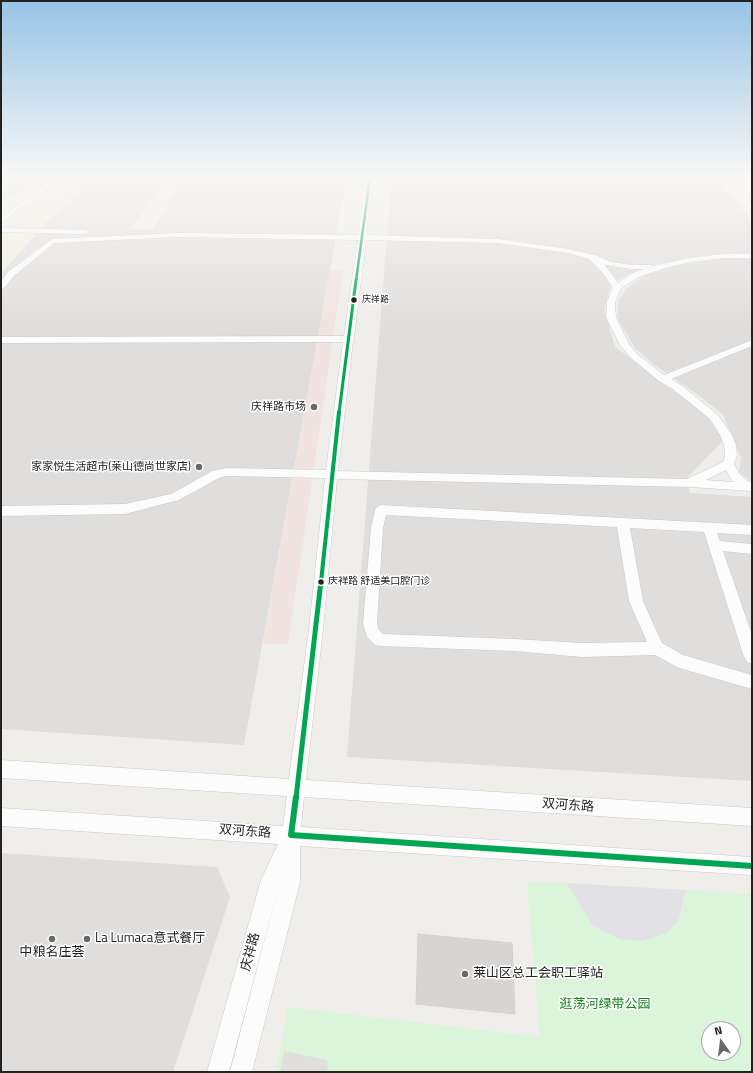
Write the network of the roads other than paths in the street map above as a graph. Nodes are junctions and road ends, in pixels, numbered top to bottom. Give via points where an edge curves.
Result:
1 (364, 227) edge
2 (1, 230) edge
3 (129, 238) junction
4 (363, 238) junction
5 (752, 256) edge
6 (592, 257) junction
7 (660, 267) junction
8 (1, 286) edge
9 (617, 287) junction
10 (350, 339) junction
11 (1, 340) edge
12 (752, 344) edge
13 (664, 379) junction
14 (728, 464) junction
15 (332, 475) junction
16 (689, 483) junction
17 (750, 486) edge
18 (1, 511) edge
19 (623, 523) junction
20 (709, 528) junction
21 (752, 530) edge
22 (714, 545) junction
23 (752, 549) edge
24 (657, 648) junction
25 (752, 657) edge
26 (752, 682) edge
27 (1, 769) edge
28 (297, 789) junction
29 (1, 817) edge
30 (752, 817) edge
31 (291, 835) junction
32 (752, 866) edge
33 (218, 1072) edge
34 (241, 1072) edge

1 - 4 street, 庆祥路
2 - 3 street via 132,233
3 - 4 street via 178,235
3 - 8 street via 52,241 11,274
4 - 6 street via 498,241
4 - 10 street, 庆祥路
5 - 7 street via 697,259
6 - 7 street via 609,264
6 - 9 street
7 - 9 street via 636,275
9 - 13 street via 610,310 620,336 634,356
10 - 11 street
10 - 15 street, 庆祥路
12 - 13 street
13 - 14 street via 714,416 730,446 731,456
14 - 16 street
14 - 17 street via 735,476
15 - 16 street
15 - 18 street via 227,472 216,474 175,497 125,509
15 - 28 street, 庆祥路
16 - 17 street
19 - 20 street
19 - 24 street via 636,601
19 - 24 street via 381,510 371,597 372,633 380,640 582,650
20 - 21 street
20 - 22 street
22 - 23 street
22 - 25 street
24 - 26 street via 679,661
27 - 28 street, 双河东路
28 - 30 street, 双河东路
28 - 31 street, 庆祥路
29 - 31 street, 双河东路
31 - 32 street, 双河东路
31 - 33 street, 庆祥路 via 271,880
31 - 34 street, 庆祥路 via 290,882

